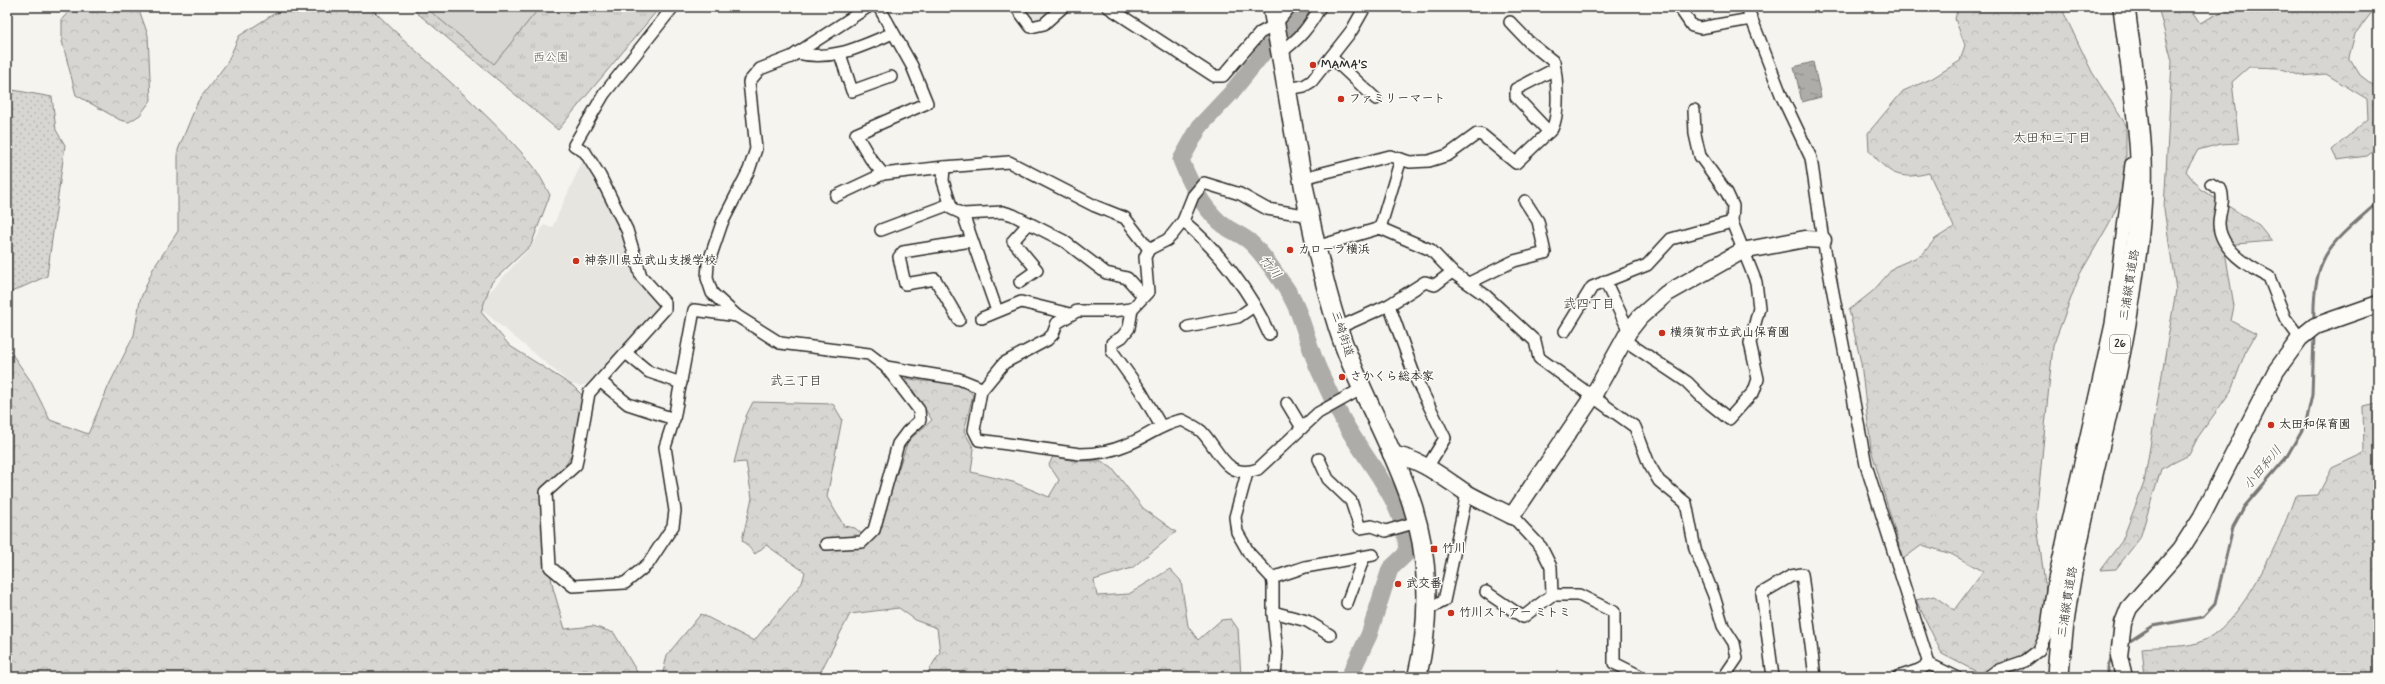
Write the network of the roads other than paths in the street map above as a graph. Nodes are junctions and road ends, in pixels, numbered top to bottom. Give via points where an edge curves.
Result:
1 (673, 7) edge
2 (868, 7) edge
3 (878, 7) edge
4 (1016, 7) edge
5 (1063, 7) edge
6 (1108, 7) edge
7 (1272, 7) edge
8 (1290, 7) edge
9 (1320, 7) edge
10 (1679, 7) edge
11 (1747, 7) edge
12 (2124, 7) edge
13 (2137, 7) edge
14 (1361, 8) edge
15 (1751, 18) junction
16 (1510, 22) dead end
17 (1275, 25) junction
18 (893, 33) junction
19 (1280, 50) junction
20 (797, 53) junction
21 (840, 54) junction
22 (1331, 57) junction
23 (1555, 69) junction
24 (891, 77) dead end
25 (1287, 89) junction
26 (1376, 100) dead end
27 (1694, 110) dead end
28 (1548, 132) junction
29 (1401, 159) junction
30 (2131, 164) dead end
31 (944, 167) junction
32 (883, 174) junction
33 (1303, 178) junction
34 (2211, 184) dead end
35 (836, 196) dead end
36 (1525, 201) dead end
37 (950, 204) junction
38 (963, 214) junction
39 (1311, 216) junction
40 (1183, 221) junction
41 (1732, 222) junction
42 (1029, 223) junction
43 (1380, 228) junction
44 (881, 230) dead end
45 (1823, 240) junction
46 (971, 241) junction
47 (1316, 247) junction
48 (1148, 248) junction
49 (1742, 251) junction
50 (1452, 272) junction
51 (1605, 281) junction
52 (1020, 282) dead end
53 (1469, 283) junction
54 (1143, 296) junction
55 (2378, 304) edge
56 (1389, 305) junction
57 (1254, 306) junction
58 (1132, 308) junction
59 (997, 310) junction
60 (1070, 314) junction
61 (737, 316) junction
62 (982, 318) dead end
63 (959, 320) dead end
64 (1188, 327) dead end
65 (1338, 328) junction
66 (1565, 331) dead end
67 (1269, 334) dead end
68 (1627, 335) junction
69 (2300, 338) junction
70 (626, 353) junction
71 (886, 367) junction
72 (600, 381) junction
73 (681, 383) junction
74 (1361, 389) junction
75 (981, 391) junction
76 (1593, 396) junction
77 (1287, 403) dead end
78 (674, 420) junction
79 (1161, 426) junction
80 (1302, 428) junction
81 (1391, 454) junction
82 (1320, 459) dead end
83 (1428, 466) junction
84 (1247, 473) junction
85 (1467, 493) junction
86 (1512, 516) junction
87 (1417, 522) junction
88 (826, 544) dead end
89 (1272, 578) junction
90 (1486, 592) dead end
91 (1552, 595) junction
92 (1347, 603) dead end
93 (1427, 610) junction
94 (1273, 612) junction
95 (1330, 635) dead end
96 (1929, 664) junction
97 (1638, 675) dead end
98 (1275, 677) edge
99 (1417, 677) edge
100 (1724, 677) edge
101 (1772, 677) edge
102 (1814, 677) edge
103 (1898, 677) edge
104 (1956, 677) edge
105 (1988, 677) edge
106 (2058, 677) edge
107 (2064, 677) edge
108 (2124, 677) edge

1 - 70 street via 604,94 574,145 585,152 614,203 627,230 641,276 665,304 665,309
2 - 20 street
3 - 18 street
4 - 5 street via 1031,27 1044,24
6 - 17 street via 1214,76 1223,76 1260,33
7 - 17 main road, 三崎街道
8 - 17 street
9 - 19 street via 1304,34
10 - 15 street via 1692,26 1700,28
11 - 15 street
12 - 106 highway, 三浦縦貫道路 / 26 via 2140,135 2137,238 2127,312 2068,594
13 - 107 highway, 三浦縦貫道路 / 26 via 2149,108 2142,240 2130,326 2073,596
14 - 22 street via 1352,30
15 - 45 street via 1782,97 1811,158
16 - 23 street via 1529,42 1554,62
17 - 19 main road, 三崎街道
18 - 21 street
18 - 32 street via 912,66 927,103 856,134
19 - 25 main road, 三崎街道
20 - 21 street via 821,56
20 - 61 street via 760,68 749,82 756,149 749,170 722,223 708,264 707,278 712,293
21 - 24 street via 852,91
22 - 25 street via 1312,81 1304,86
22 - 26 street
23 - 28 street via 1556,121
23 - 28 street via 1516,89 1516,97
25 - 33 main road, 三崎街道
27 - 41 street via 1695,134 1700,156 1733,206
28 - 29 street via 1516,163 1482,135 1476,134 1448,155 1429,161 1410,162
29 - 33 street via 1390,156
29 - 43 street
30 - 105 street via 2111,324 2053,584 2046,634 2039,650 2025,661 1996,671
31 - 32 street
31 - 37 street via 943,181
31 - 48 street via 1009,162 1095,206 1125,218
32 - 35 street
33 - 39 main road, 三崎街道
34 - 69 street via 2221,190 2224,198 2219,225 2228,247 2249,267 2269,277 2285,318
36 - 53 street via 1538,221 1545,253 1514,261
37 - 38 street via 952,209
37 - 44 street
38 - 42 street via 1003,212
38 - 46 street
39 - 40 street via 1267,209 1240,194 1204,182 1193,196
39 - 47 main road, 三崎街道
40 - 48 street via 1168,240
40 - 57 street via 1203,238
41 - 49 street
41 - 51 street via 1672,239 1647,265
42 - 52 street via 1013,241 1037,270
42 - 54 street via 1064,241 1106,273 1127,278
43 - 47 street
43 - 50 street via 1431,250
45 - 49 street via 1805,239
45 - 96 street via 1866,465
46 - 59 street
46 - 63 street via 903,252 899,257 905,284 935,279
47 - 65 main road, 三崎街道
48 - 54 street via 1145,256 1148,292
49 - 68 street via 1666,294 1640,317
49 - 68 street via 1756,282 1759,308 1750,343 1758,379 1754,391 1730,419 1703,398 1688,382
50 - 53 street
50 - 56 street via 1435,285 1425,282
51 - 66 street via 1592,287
51 - 68 street
53 - 76 street via 1535,341 1539,358
54 - 58 street
55 - 69 street via 2315,326
56 - 65 street
56 - 83 street via 1415,377 1445,438
57 - 64 street via 1238,317
57 - 67 street
58 - 60 street via 1077,311
58 - 79 street via 1129,328 1122,337 1112,343 1112,351 1140,390
59 - 60 street via 1025,302
59 - 62 street
60 - 75 street via 1057,324 1047,340 1004,363
61 - 71 street via 780,343 869,354
61 - 73 street via 694,310
65 - 74 main road, 三崎街道
68 - 76 street
69 - 108 street via 2276,371 2202,516 2181,549 2129,608 2123,623 2119,656
70 - 72 street
70 - 73 street via 649,372
71 - 75 street via 959,379 979,387
71 - 88 street via 919,410 920,420 898,444 874,530 862,542
72 - 78 street via 628,404
72 - 78 street via 589,393 576,465 546,492 550,567 573,586 625,583 648,564 673,526 675,511 665,447
73 - 78 street
74 - 80 street via 1318,413
74 - 81 main road, 三崎街道
75 - 79 street via 974,430 979,440 1095,454 1126,445
76 - 86 street
76 - 100 street via 1635,427 1649,464 1659,481 1686,503 1695,549 1723,626 1734,643 1738,658
77 - 80 street
79 - 84 street via 1182,420 1200,431 1226,463 1239,472
80 - 84 street via 1258,469
81 - 83 street
81 - 87 main road, 三崎街道 via 1410,498
82 - 87 street via 1328,479 1351,501 1360,528 1372,526 1386,531
83 - 85 street
84 - 89 street via 1235,517 1237,532 1249,553
85 - 86 street
85 - 93 street via 1444,601
86 - 91 street via 1541,547 1551,567
87 - 93 main road, 三崎街道 via 1426,576
89 - 92 street via 1305,567 1369,556
89 - 94 street
90 - 91 street via 1523,616
91 - 97 street via 1579,595 1614,612 1614,663
93 - 99 main road, 三崎街道
94 - 95 street via 1307,621
94 - 98 street via 1277,653
96 - 103 street
96 - 104 street
101 - 102 street via 1762,593 1792,576 1802,574

